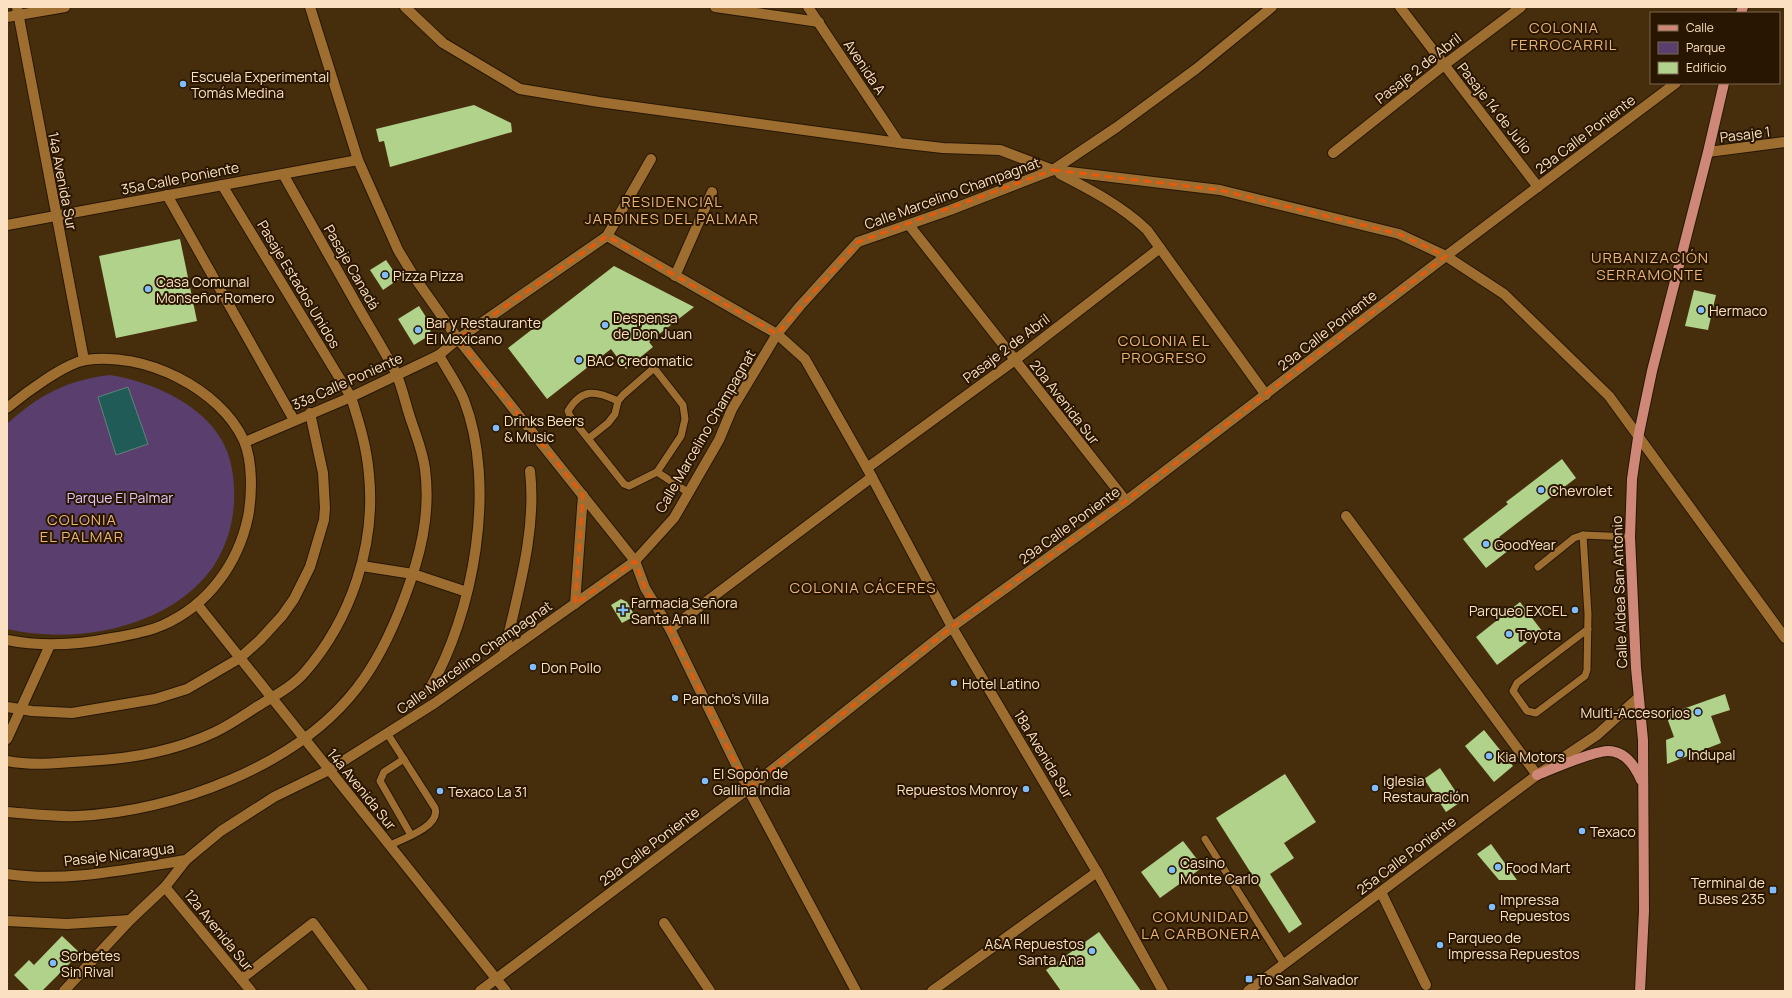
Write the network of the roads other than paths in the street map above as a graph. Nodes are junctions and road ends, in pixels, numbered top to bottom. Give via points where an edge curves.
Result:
1 (66, 7) edge
2 (310, 7) edge
3 (405, 7) edge
4 (715, 7) edge
5 (808, 7) edge
6 (1272, 7) edge
7 (1400, 7) edge
8 (1521, 7) edge
9 (17, 11) edge
10 (7, 17) edge
11 (819, 22) junction
12 (1444, 65) junction
13 (1675, 84) edge
14 (1724, 84) edge
15 (1785, 142) edge
16 (899, 143) junction
17 (1708, 152) junction
18 (1333, 153) dead end
19 (651, 159) dead end
20 (358, 160) junction
21 (1052, 170) junction
22 (283, 174) junction
23 (222, 185) junction
24 (1538, 187) junction
25 (712, 192) dead end
26 (167, 195) junction
27 (56, 216) junction
28 (7, 225) edge
29 (909, 225) junction
30 (607, 236) junction
31 (1160, 248) junction
32 (1446, 256) junction
33 (675, 276) junction
34 (777, 334) junction
35 (458, 339) junction
36 (439, 355) junction
37 (84, 360) junction
38 (1015, 360) junction
39 (396, 374) junction
40 (1266, 395) junction
41 (351, 397) junction
42 (618, 402) junction
43 (7, 408) edge
44 (310, 413) junction
45 (294, 420) junction
46 (1638, 438) junction
47 (588, 439) junction
48 (245, 442) junction
49 (530, 471) dead end
50 (657, 472) junction
51 (870, 472) junction
52 (689, 493) junction
53 (583, 495) junction
54 (1126, 502) junction
55 (1346, 516) dead end
56 (1583, 535) junction
57 (1630, 537) junction
58 (635, 561) junction
59 (362, 566) junction
60 (1538, 567) dead end
61 (413, 574) junction
62 (467, 592) junction
63 (197, 604) junction
64 (575, 604) junction
65 (952, 627) junction
66 (670, 629) junction
67 (1588, 629) junction
68 (1785, 638) edge
69 (7, 640) edge
70 (50, 645) junction
71 (504, 654) junction
72 (240, 658) junction
73 (429, 690) dead end
74 (1638, 698) junction
75 (273, 699) junction
76 (7, 707) edge
77 (20, 710) junction
78 (387, 733) junction
79 (304, 738) junction
80 (7, 739) edge
81 (404, 759) junction
82 (7, 761) edge
83 (329, 770) junction
84 (1537, 775) junction
85 (1643, 785) junction
86 (748, 789) junction
87 (7, 812) edge
88 (411, 835) junction
89 (1205, 839) dead end
90 (390, 845) junction
91 (186, 860) junction
92 (1097, 872) junction
93 (7, 874) edge
94 (165, 887) junction
95 (1381, 892) junction
96 (130, 920) junction
97 (7, 921) edge
98 (664, 923) dead end
99 (1284, 964) junction
100 (241, 979) junction
101 (496, 979) junction
102 (1426, 985) dead end
103 (64, 991) edge
104 (250, 991) edge
105 (363, 991) edge
106 (480, 991) edge
107 (506, 991) edge
108 (710, 991) edge
109 (856, 991) edge
110 (932, 991) edge
111 (1163, 991) edge
112 (1248, 991) edge
113 (1640, 991) edge

1 - 9 street
2 - 20 street
3 - 16 street via 443,43 520,89
4 - 11 street
5 - 11 street, Avenida A
6 - 21 street, Calle Marcelino Champagnat via 1196,69
7 - 12 street, Pasaje 14 de Julio
8 - 12 street, Pasaje 2 de Abril
9 - 10 street
9 - 27 street, 14a Avenida Sur
11 - 16 street, Avenida A
12 - 18 street, Pasaje 2 de Abril
12 - 24 street, Pasaje 14 de Julio
13 - 24 street, 29a Calle Poniente
14 - 17 main road, Calle Aldea San Antonio
15 - 17 street, Pasaje 1
16 - 21 street via 1000,150
17 - 46 main road, Calle Aldea San Antonio via 1666,314
19 - 30 street
20 - 22 street, 35a Calle Poniente
20 - 35 street via 398,250
21 - 29 street, Calle Marcelino Champagnat
21 - 31 street via 1113,203 1147,230
21 - 32 street via 1220,190 1399,234
22 - 23 street, 35a Calle Poniente
22 - 39 street, Pasaje Canadá
23 - 26 street, 35a Calle Poniente
23 - 41 street, Pasaje Estados Unidos
24 - 32 street, 29a Calle Poniente
25 - 33 street
26 - 27 street, 35a Calle Poniente
26 - 45 street
27 - 28 street, 35a Calle Poniente
27 - 37 street, 14a Avenida Sur
29 - 34 street, Calle Marcelino Champagnat via 858,242
29 - 38 street, 20a Avenida Sur
30 - 33 street, 18a Avenida Sur
30 - 35 street, 33a Calle Poniente
31 - 38 street, Pasaje 2 de Abril
31 - 40 street
32 - 40 street, 29a Calle Poniente
32 - 46 street via 1504,294 1608,396
33 - 34 street, 18a Avenida Sur
34 - 51 street, 18a Avenida Sur via 805,359
34 - 52 street, Calle Marcelino Champagnat via 732,409 719,440
35 - 36 street, 33a Calle Poniente
35 - 53 street
36 - 39 street, 33a Calle Poniente
36 - 62 street via 464,399 477,452 480,486 475,548
37 - 43 street via 40,383
37 - 48 street via 133,362 173,375 214,403
38 - 51 street, Pasaje 2 de Abril
38 - 54 street, 20a Avenida Sur
39 - 41 street, 33a Calle Poniente
39 - 61 street via 425,470 425,532
40 - 54 street, 29a Calle Poniente
41 - 44 street, 33a Calle Poniente
41 - 59 street, Pasaje Estados Unidos via 359,420 370,476 370,512
42 - 47 lane via 615,414 608,424
42 - 47 lane via 603,394 590,392 571,406 568,411 570,416
42 - 50 lane via 654,368 683,405 685,419 681,436
44 - 45 street, 33a Calle Poniente
44 - 72 street via 323,473 324,520 310,567 294,600 265,636
45 - 48 street, 33a Calle Poniente
46 - 57 main road, Calle Aldea San Antonio via 1632,479
46 - 68 street
47 - 50 lane via 624,484 629,486
48 - 63 street via 251,476 250,504 245,527 224,574
49 - 71 street via 528,540
50 - 52 lane
51 - 65 street, 18a Avenida Sur
51 - 66 street, Pasaje 2 de Abril
52 - 58 street, Calle Marcelino Champagnat via 674,518
53 - 58 street
53 - 64 street
54 - 65 street, 29a Calle Poniente
55 - 84 street
56 - 57 lane
56 - 60 lane via 1574,538
56 - 67 lane
57 - 74 main road, Calle Aldea San Antonio
58 - 64 street, Calle Marcelino Champagnat
58 - 66 street via 645,588
59 - 61 street
59 - 75 street, Pasaje Estados Unidos via 348,602 326,643 304,673
61 - 62 street
61 - 79 street via 392,630 366,676 336,711
62 - 73 street via 450,648
63 - 70 street via 177,618 149,630 98,641
63 - 72 street, 14a Avenida Sur
64 - 71 street, Calle Marcelino Champagnat
65 - 86 street, 29a Calle Poniente
65 - 92 street, 18a Avenida Sur
66 - 86 street
67 - 67 lane via 1514,687 1513,691 1527,711 1536,713 1585,676 1588,664
69 - 70 street
70 - 77 street
71 - 78 street, Calle Marcelino Champagnat
72 - 75 street, 14a Avenida Sur
72 - 77 street via 187,689 154,699 72,713
74 - 84 street, 25a Calle Poniente via 1597,735
74 - 85 main road, Calle Aldea San Antonio via 1643,740
75 - 79 street, 14a Avenida Sur
75 - 82 street, Pasaje Estados Unidos via 215,732 152,753 117,760 16,763
76 - 77 street
77 - 80 street
78 - 81 lane
78 - 83 street, Calle Marcelino Champagnat
79 - 83 street, 14a Avenida Sur
79 - 87 street via 244,775 215,787 148,806 80,816 54,817
81 - 88 lane via 384,772 380,781
81 - 88 lane via 437,813 429,826
83 - 90 street, 14a Avenida Sur
83 - 91 street, Calle Marcelino Champagnat via 274,797 221,831
84 - 85 main road via 1608,751 1624,756 1637,769
84 - 95 street, 25a Calle Poniente
85 - 113 main road, Calle Aldea San Antonio via 1644,911
86 - 101 street, 29a Calle Poniente
86 - 109 street
88 - 90 lane
89 - 99 lane
90 - 101 street, 14a Avenida Sur
91 - 93 street, Pasaje Nicaragua via 94,874
91 - 94 street, Calle Marcelino Champagnat
92 - 110 street
92 - 111 street, 18a Avenida Sur
94 - 96 street, Calle Marcelino Champagnat
94 - 100 street, 12a Avenida Sur
95 - 99 street, 25a Calle Poniente
95 - 102 street
96 - 97 street via 68,924
96 - 103 street, Calle Marcelino Champagnat
98 - 108 street
99 - 112 street, 25a Calle Poniente
100 - 104 street, 12a Avenida Sur
100 - 105 street via 313,923
101 - 106 street, 29a Calle Poniente
101 - 107 street, 14a Avenida Sur

